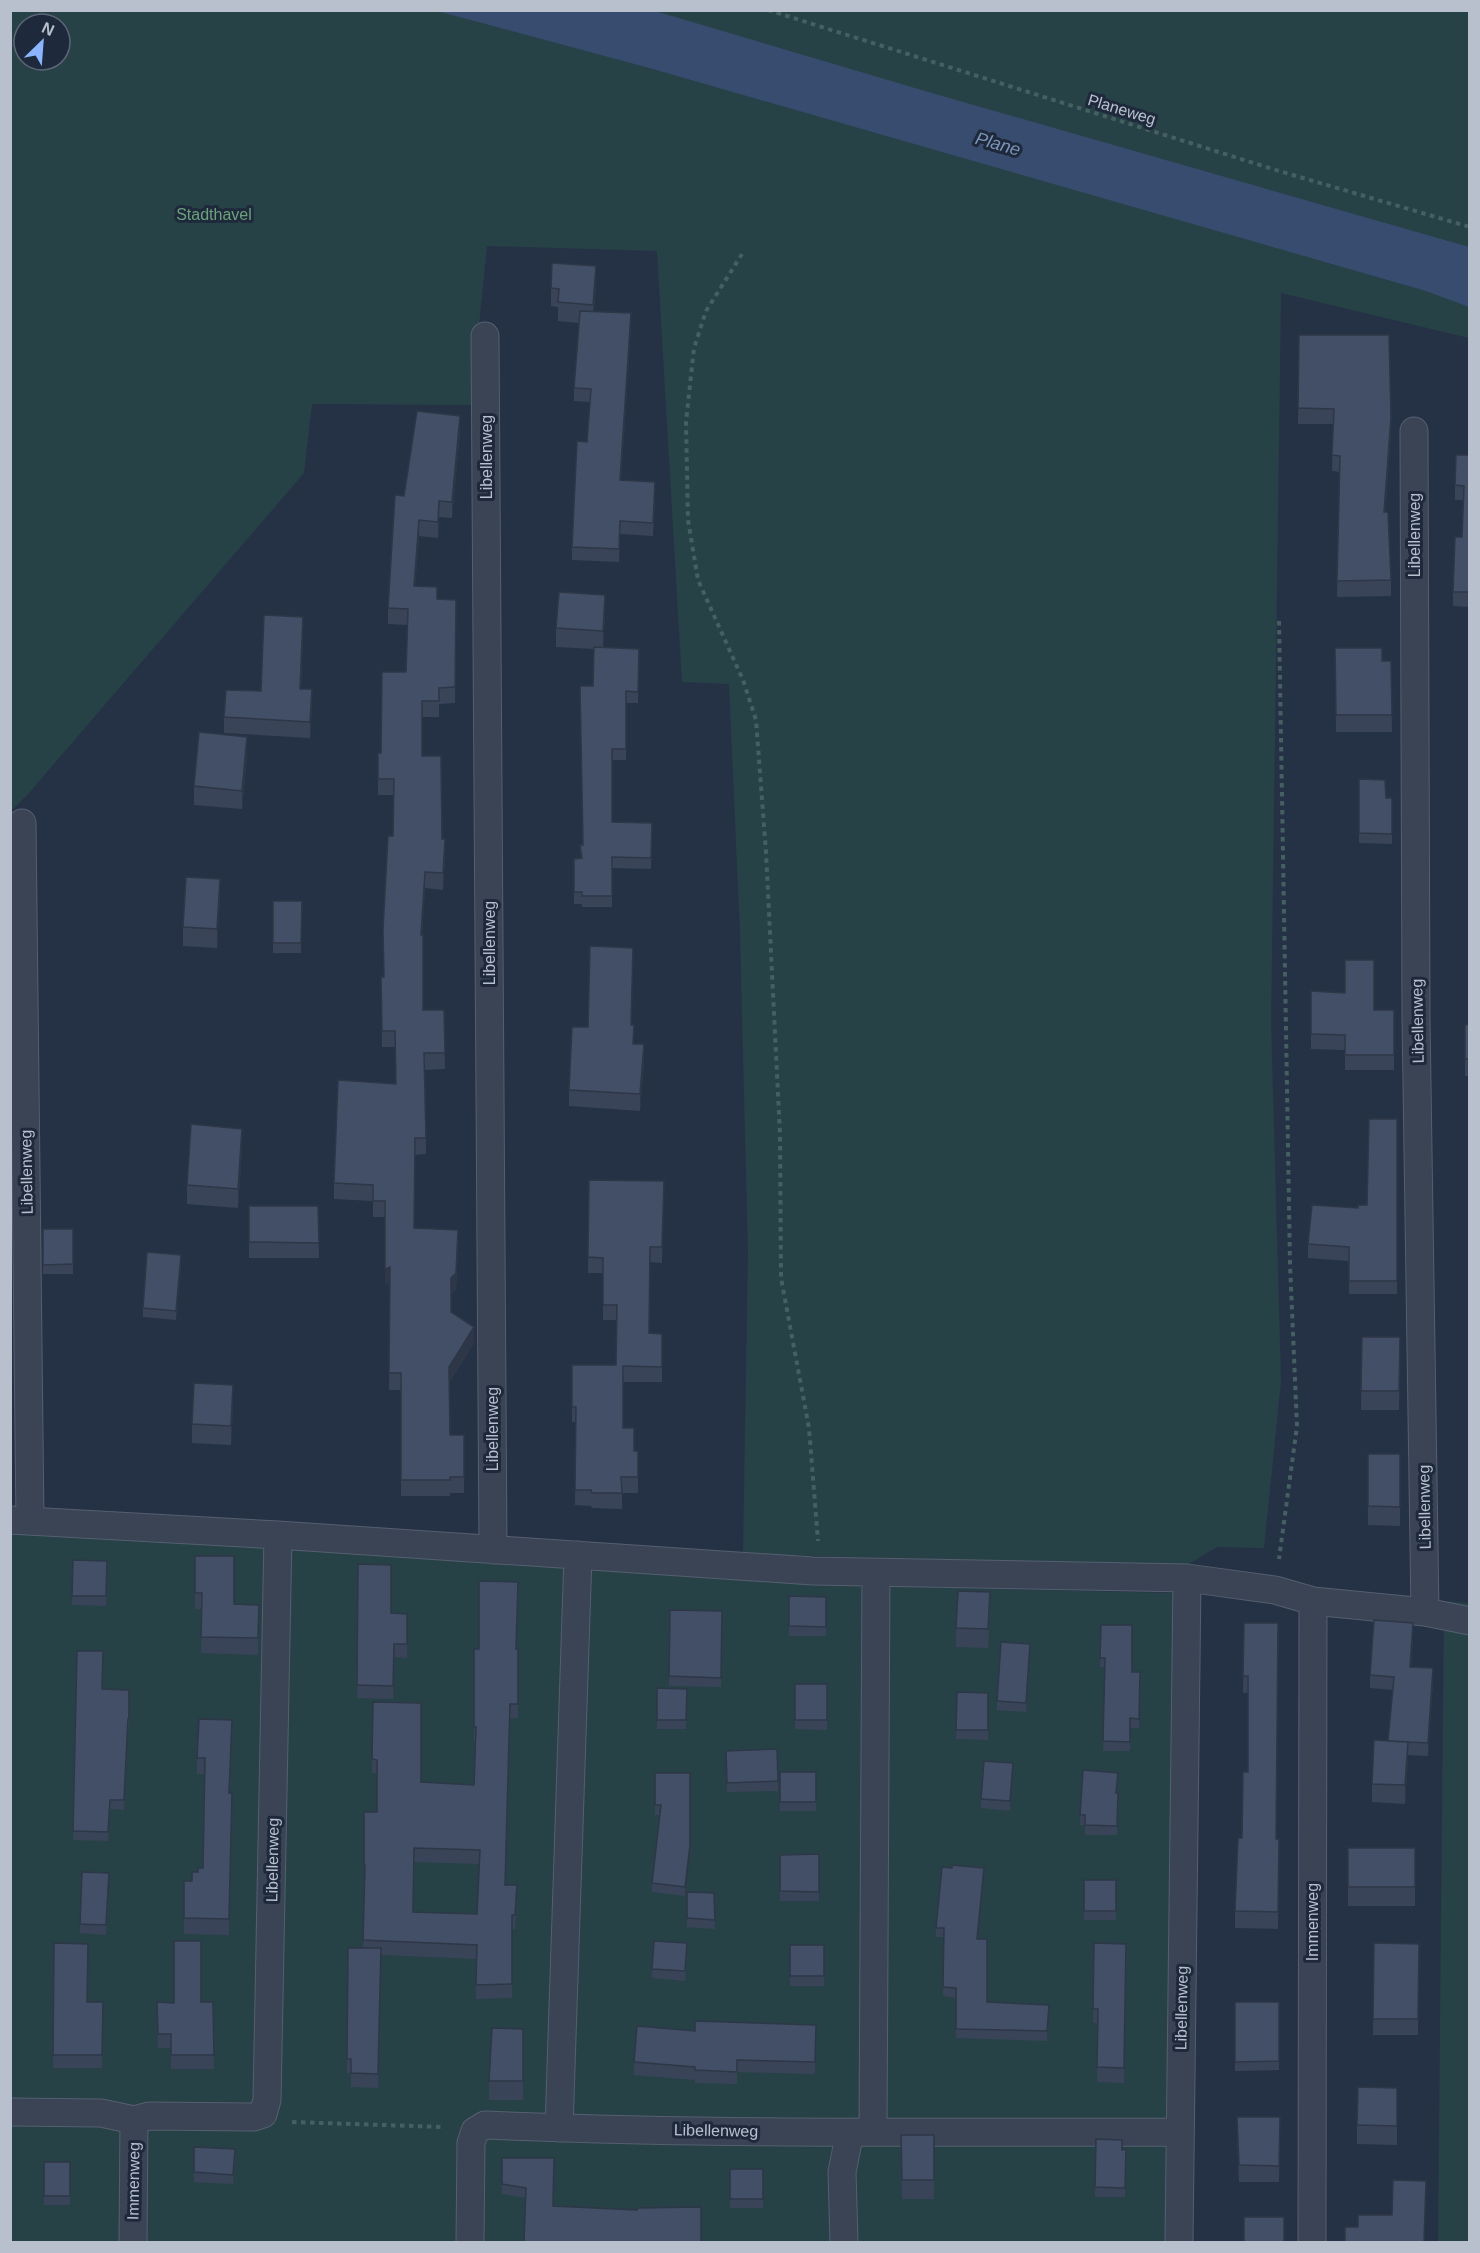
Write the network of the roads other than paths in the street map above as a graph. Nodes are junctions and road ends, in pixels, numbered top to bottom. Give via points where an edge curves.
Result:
1 (485, 336) dead end
2 (1414, 430) dead end
3 (22, 823) dead end
4 (20, 1520) edge
5 (278, 1535) junction
6 (493, 1550) junction
7 (578, 1555) junction
8 (876, 1573) junction
9 (1187, 1578) junction
10 (1313, 1601) junction
11 (1425, 1612) junction
12 (1470, 1621) edge
13 (10, 2112) edge
14 (134, 2120) junction
15 (560, 2128) junction
16 (861, 2132) junction
17 (1179, 2132) junction
18 (133, 2242) edge
19 (470, 2242) edge
20 (843, 2242) edge
21 (1179, 2242) edge
22 (1312, 2242) edge

1 - 6 street, Libellenweg
2 - 11 street, Libellenweg via 1416,1006
3 - 4 street, Libellenweg
4 - 5 street, Libellenweg
5 - 6 street, Libellenweg
5 - 14 street, Libellenweg via 267,2100 263,2114 254,2117 149,2116
6 - 7 street, Libellenweg
7 - 8 street, Libellenweg
7 - 15 street
8 - 9 street, Libellenweg
8 - 16 street
9 - 10 street, Libellenweg via 1275,1590
9 - 17 street, Libellenweg
10 - 11 street, Libellenweg
10 - 22 street, Immenweg
11 - 12 street, Libellenweg
13 - 14 street via 101,2113
14 - 18 street, Immenweg
15 - 16 street, Libellenweg
15 - 19 street, Libellenweg via 485,2125 475,2131 471,2143
16 - 17 street, Libellenweg
16 - 20 street via 842,2172
17 - 21 street

